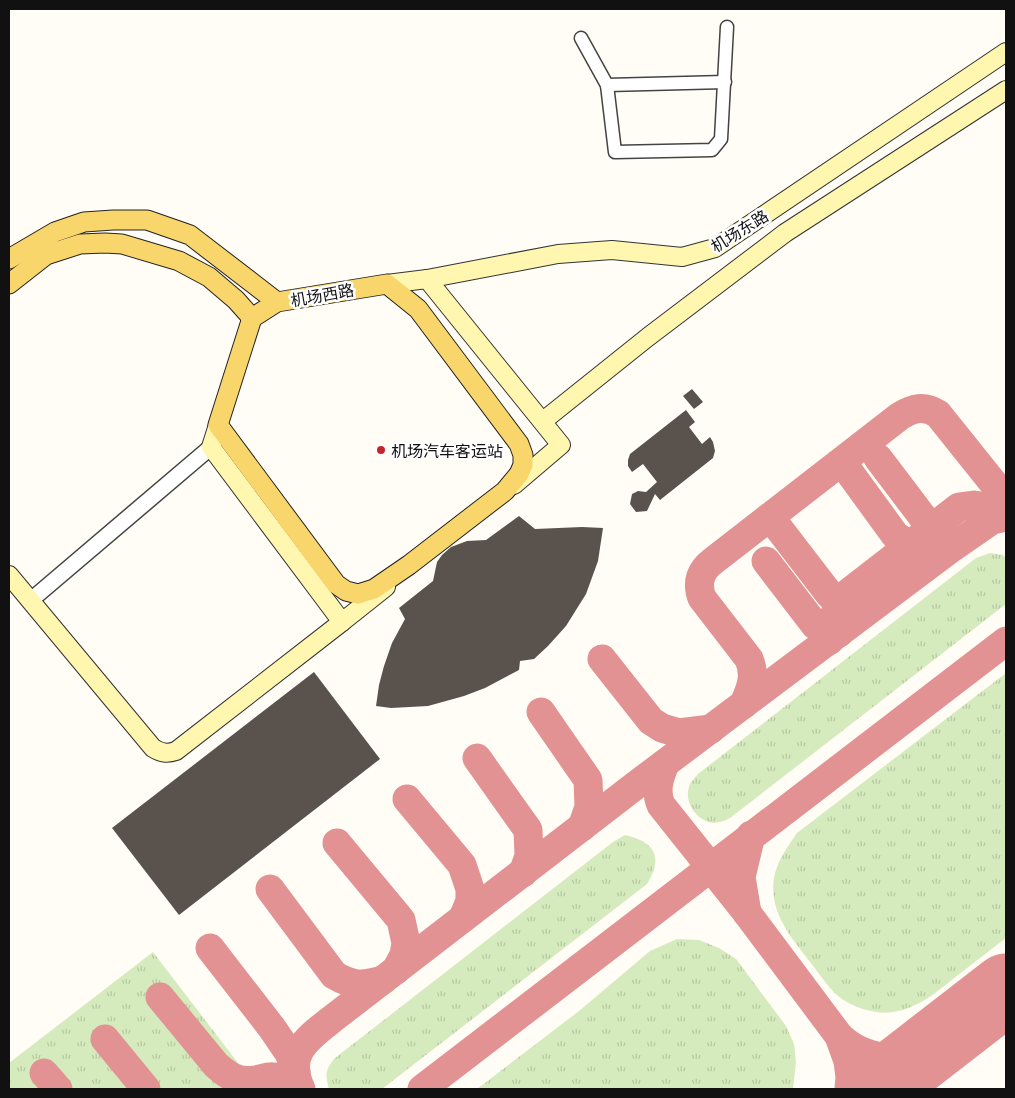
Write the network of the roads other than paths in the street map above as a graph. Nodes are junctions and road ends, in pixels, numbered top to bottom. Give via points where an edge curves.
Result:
1 (727, 27) dead end
2 (580, 38) dead end
3 (1006, 52) edge
4 (725, 82) junction
5 (606, 85) junction
6 (1006, 90) edge
7 (9, 259) edge
8 (427, 279) junction
9 (9, 284) edge
10 (388, 284) junction
11 (277, 302) junction
12 (252, 318) junction
13 (543, 421) junction
14 (218, 425) junction
15 (211, 447) junction
16 (9, 575) edge
17 (30, 601) junction
18 (342, 622) junction

1 - 4 street
2 - 5 street
3 - 8 main road, 机场东路 via 715,248 682,257 612,250 558,254
4 - 5 street
4 - 5 street via 721,139 712,150 615,152
6 - 13 main road, 机场东路 via 785,233
7 - 11 main road, 机场西路 via 55,232 84,222 147,220 190,235
8 - 10 main road, 机场西路
8 - 13 main road
9 - 12 main road via 46,255 80,244 122,244 179,261 209,277
10 - 11 main road, 机场西路
10 - 14 main road via 418,309 519,444 523,465 504,491 402,570 374,589 358,594 336,584
11 - 12 main road
12 - 14 main road
13 - 18 main road via 561,445
14 - 15 main road
15 - 17 street
15 - 18 main road
16 - 17 main road
17 - 18 main road via 153,748 168,754

